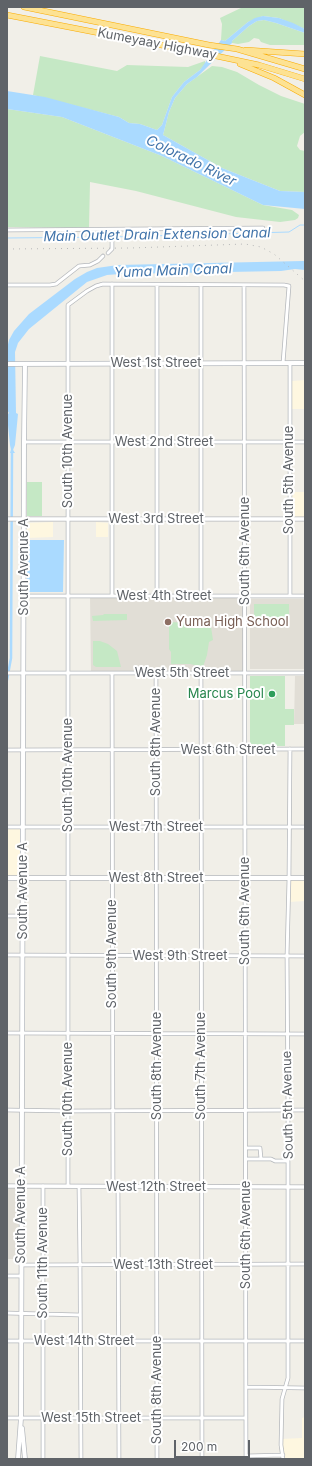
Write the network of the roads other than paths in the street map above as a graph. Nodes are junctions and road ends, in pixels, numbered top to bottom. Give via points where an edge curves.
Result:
1 (24, 7) edge
2 (7, 15) edge
3 (237, 49) junction
4 (305, 54) edge
5 (230, 60) junction
6 (305, 69) edge
7 (305, 79) edge
8 (305, 95) edge
9 (263, 228) dead end
10 (7, 230) edge
11 (112, 232) junction
12 (108, 253) dead end
13 (103, 256) dead end
14 (112, 284) junction
15 (7, 285) edge
16 (157, 285) junction
17 (201, 285) junction
18 (244, 285) junction
19 (245, 363) junction
20 (7, 364) edge
21 (25, 364) junction
22 (68, 364) junction
23 (112, 364) junction
24 (156, 364) junction
25 (201, 364) junction
26 (283, 364) junction
27 (290, 364) junction
28 (305, 364) edge
29 (24, 442) junction
30 (68, 442) junction
31 (112, 442) junction
32 (157, 442) junction
33 (201, 442) junction
34 (245, 442) junction
35 (289, 442) junction
36 (305, 442) edge
37 (7, 519) edge
38 (24, 519) junction
39 (68, 519) junction
40 (112, 519) junction
41 (157, 519) junction
42 (201, 519) junction
43 (245, 519) junction
44 (290, 519) junction
45 (305, 519) edge
46 (24, 596) junction
47 (68, 596) junction
48 (112, 596) junction
49 (155, 596) junction
50 (201, 596) junction
51 (245, 596) junction
52 (290, 596) junction
53 (305, 596) edge
54 (7, 673) edge
55 (24, 673) junction
56 (68, 673) junction
57 (112, 673) junction
58 (156, 673) junction
59 (201, 673) junction
60 (245, 673) junction
61 (305, 673) edge
62 (245, 749) junction
63 (7, 750) edge
64 (23, 750) junction
65 (69, 750) junction
66 (112, 750) junction
67 (156, 750) junction
68 (201, 750) junction
69 (290, 750) junction
70 (305, 750) edge
71 (7, 827) edge
72 (23, 827) junction
73 (68, 827) junction
74 (112, 827) junction
75 (156, 827) junction
76 (201, 827) junction
77 (245, 827) junction
78 (290, 827) junction
79 (305, 827) edge
80 (7, 878) edge
81 (22, 878) junction
82 (68, 878) junction
83 (112, 878) junction
84 (156, 878) junction
85 (201, 878) junction
86 (245, 878) junction
87 (289, 878) junction
88 (305, 878) edge
89 (7, 916) edge
90 (22, 916) junction
91 (7, 955) edge
92 (22, 956) junction
93 (68, 956) junction
94 (112, 956) junction
95 (156, 956) junction
96 (201, 956) junction
97 (246, 956) junction
98 (287, 956) junction
99 (305, 956) edge
100 (7, 1033) edge
101 (22, 1033) junction
102 (68, 1033) junction
103 (112, 1033) junction
104 (156, 1033) junction
105 (201, 1033) junction
106 (246, 1034) junction
107 (287, 1034) junction
108 (305, 1034) edge
109 (7, 1110) edge
110 (21, 1110) junction
111 (112, 1110) junction
112 (157, 1110) junction
113 (202, 1110) junction
114 (246, 1110) junction
115 (288, 1110) junction
116 (305, 1110) edge
117 (68, 1111) junction
118 (246, 1148) junction
119 (246, 1159) junction
120 (261, 1159) junction
121 (288, 1161) junction
122 (7, 1186) edge
123 (21, 1186) junction
124 (43, 1186) junction
125 (68, 1186) junction
126 (79, 1186) junction
127 (112, 1187) junction
128 (118, 1187) junction
129 (157, 1187) junction
130 (202, 1187) junction
131 (246, 1187) junction
132 (288, 1187) junction
133 (305, 1187) edge
134 (80, 1264) junction
135 (288, 1264) junction
136 (305, 1264) edge
137 (21, 1265) junction
138 (42, 1265) junction
139 (118, 1265) junction
140 (157, 1265) junction
141 (202, 1265) junction
142 (246, 1265) junction
143 (7, 1276) edge
144 (21, 1276) junction
145 (7, 1313) edge
146 (21, 1314) junction
147 (43, 1315) junction
148 (80, 1315) junction
149 (21, 1341) junction
150 (43, 1341) junction
151 (80, 1341) junction
152 (118, 1341) junction
153 (157, 1341) junction
154 (202, 1341) junction
155 (246, 1341) junction
156 (288, 1341) junction
157 (305, 1341) edge
158 (7, 1342) edge
159 (246, 1387) junction
160 (284, 1388) junction
161 (305, 1388) edge
162 (157, 1417) junction
163 (7, 1418) edge
164 (21, 1418) junction
165 (43, 1418) junction
166 (80, 1418) junction
167 (119, 1418) junction
168 (202, 1418) junction
169 (246, 1418) junction
170 (246, 1457) edge
171 (283, 1457) edge
172 (18, 1459) edge
173 (25, 1459) edge
174 (43, 1459) edge
175 (81, 1459) edge
176 (119, 1459) edge
177 (157, 1459) edge
178 (202, 1459) edge

1 - 3 highway, Kumeyaay Highway
2 - 5 highway, Kumeyaay Highway
3 - 4 highway
3 - 6 highway, Kumeyaay Highway
5 - 7 highway, Kumeyaay Highway via 259,65
5 - 8 highway via 274,78
9 - 11 street
10 - 11 street
11 - 12 street via 112,249
13 - 15 street via 90,265 79,266 56,284
14 - 16 street
14 - 22 street, South 10th Avenue via 96,286 68,304
14 - 23 street
16 - 17 street
16 - 24 street
17 - 18 street
17 - 25 street
18 - 19 street, South 6th Avenue
18 - 26 street via 289,286
19 - 25 main road, West 1st Street
19 - 26 main road, West 1st Street
19 - 34 street, South 6th Avenue
20 - 21 main road, West 1st Street
21 - 22 main road, West 1st Street
21 - 29 main road, South Avenue A
22 - 23 main road, West 1st Street
22 - 30 street, South 10th Avenue
23 - 24 main road, West 1st Street
23 - 31 street
24 - 25 main road, West 1st Street
24 - 32 street
25 - 33 street
26 - 27 main road, West 1st Street
27 - 28 main road, West 1st Street
27 - 35 street, South 5th Avenue
29 - 30 street, West 2nd Street
29 - 38 main road, South Avenue A
30 - 31 street, West 2nd Street
30 - 39 street, South 10th Avenue
31 - 32 street, West 2nd Street
31 - 40 street
32 - 33 street, West 2nd Street
32 - 41 street
33 - 34 street, West 2nd Street
33 - 42 street
34 - 35 street, West 2nd Street
34 - 43 street, South 6th Avenue
35 - 36 street, West 2nd Street
35 - 44 street, South 5th Avenue
37 - 38 street, West 3rd Street
38 - 39 street, West 3rd Street
38 - 46 main road, South Avenue A
39 - 40 street, West 3rd Street
39 - 47 street, South 10th Avenue
40 - 41 street, West 3rd Street
40 - 48 street
41 - 42 street, West 3rd Street
41 - 49 street
42 - 43 street, West 3rd Street
42 - 50 street
43 - 44 street, West 3rd Street
43 - 51 street, South 6th Avenue
44 - 45 street, West 3rd Street
44 - 52 street, South 5th Avenue
46 - 47 street, West 4th Street
46 - 55 main road, South Avenue A
47 - 48 street, West 4th Street
47 - 56 street, South 10th Avenue
48 - 49 street, West 4th Street
49 - 50 street, West 4th Street
50 - 51 street, West 4th Street
51 - 52 street, West 4th Street
51 - 60 street, South 6th Avenue
52 - 53 street, West 4th Street
54 - 55 street, West 5th Street
55 - 56 street, West 5th Street
55 - 64 main road, South Avenue A
56 - 57 street, West 5th Street
56 - 65 street, South 10th Avenue
57 - 58 street, West 5th Street
57 - 66 street, South 9th Avenue
58 - 59 street, West 5th Street
58 - 67 street, South 8th Avenue
59 - 60 street, West 5th Street
59 - 68 street, South 7th Avenue
60 - 61 street, West 5th Street
60 - 62 street, South 6th Avenue
62 - 68 street, West 6th Street
62 - 69 street, West 6th Street
62 - 77 street, South 6th Avenue
63 - 64 street, West 6th Street
64 - 65 street, West 6th Street
64 - 72 main road, South Avenue A
65 - 66 street, West 6th Street
65 - 73 street, South 10th Avenue
66 - 67 street, West 6th Street
66 - 74 street, South 9th Avenue
67 - 68 street, West 6th Street
67 - 75 street, South 8th Avenue
68 - 76 street, South 7th Avenue
69 - 70 street, West 6th Street
69 - 78 street, South 5th Avenue
71 - 72 street, West 7th Street
72 - 73 street, West 7th Street
72 - 81 main road, South Avenue A
73 - 74 street, West 7th Street
73 - 82 street, South 10th Avenue
74 - 75 street, West 7th Street
74 - 83 street, South 9th Avenue
75 - 76 street, West 7th Street
75 - 84 street, South 8th Avenue
76 - 77 street, West 7th Street
76 - 85 street, South 7th Avenue
77 - 78 street, West 7th Street
77 - 86 street, South 6th Avenue
78 - 79 street, West 7th Street
78 - 87 street, South 5th Avenue
80 - 81 main road, West 8th Street
81 - 82 main road, West 8th Street
81 - 90 main road, South Avenue A
82 - 83 main road, West 8th Street
82 - 93 street, South 10th Avenue
83 - 84 main road, West 8th Street
83 - 94 street, South 9th Avenue
84 - 85 main road, West 8th Street
84 - 95 street, South 8th Avenue
85 - 86 main road, West 8th Street
85 - 96 street, South 7th Avenue
86 - 87 main road, West 8th Street
86 - 97 street, South 6th Avenue
87 - 88 main road, West 8th Street
87 - 98 street, South 5th Avenue
89 - 90 street
90 - 92 main road, South Avenue A
91 - 92 street, West 9th Street
92 - 93 street, West 9th Street
92 - 101 main road, South Avenue A
93 - 94 street, West 9th Street
93 - 102 street, South 10th Avenue
94 - 95 street, West 9th Street
94 - 103 street, South 9th Avenue
95 - 96 street, West 9th Street
95 - 104 street, South 8th Avenue
96 - 97 street, West 9th Street
96 - 105 street, South 7th Avenue
97 - 98 street, West 9th Street
97 - 106 street, South 6th Avenue
98 - 99 street, West 9th Street
98 - 107 street, South 5th Avenue
100 - 101 street
101 - 102 street
101 - 110 main road, South Avenue A
102 - 103 street
102 - 117 street, South 10th Avenue
103 - 104 street
103 - 111 street, South 9th Avenue
104 - 105 street
104 - 112 street, South 8th Avenue
105 - 106 street
105 - 113 street, South 7th Avenue
106 - 107 street
106 - 114 street, South 6th Avenue
107 - 108 street
107 - 115 street, South 5th Avenue
109 - 110 street
110 - 117 street
110 - 123 main road, South Avenue A
111 - 112 street
111 - 117 street
111 - 127 street, South 9th Avenue
112 - 113 street
112 - 129 street, South 8th Avenue
113 - 114 street
113 - 130 street, South 7th Avenue
114 - 115 street
114 - 118 street, South 6th Avenue
115 - 116 street
115 - 121 street, South 5th Avenue
117 - 125 street, South 10th Avenue
118 - 119 street, South 6th Avenue
118 - 120 street via 260,1148
119 - 120 street
119 - 131 street, South 6th Avenue
120 - 121 street
121 - 132 street, South 5th Avenue
122 - 123 street, West 12th Street
123 - 124 street, West 12th Street
123 - 137 main road, South Avenue A
124 - 125 street, West 12th Street
124 - 138 street, South 11th Avenue
125 - 126 street, West 12th Street
126 - 127 street, West 12th Street
126 - 134 street
127 - 128 street, West 12th Street
128 - 129 street, West 12th Street
128 - 139 street
129 - 130 street, West 12th Street
129 - 140 street, South 8th Avenue
130 - 131 street, West 12th Street
130 - 141 street, South 7th Avenue
131 - 132 street, West 12th Street
131 - 142 street, South 6th Avenue
132 - 133 street, West 12th Street
132 - 135 street, South 5th Avenue
134 - 138 street, West 13th Street
134 - 139 street, West 13th Street
134 - 148 street
135 - 136 street, West 13th Street
135 - 142 street, West 13th Street
135 - 156 street, South 5th Avenue
137 - 138 street, West 13th Street
137 - 144 main road, South Avenue A
138 - 147 street, South 11th Avenue
139 - 140 street, West 13th Street
139 - 152 street
140 - 141 street, West 13th Street
140 - 153 street, South 8th Avenue
141 - 142 street, West 13th Street
141 - 154 street, South 7th Avenue
142 - 155 street, South 6th Avenue
143 - 144 street
144 - 146 main road, South Avenue A
145 - 146 street
146 - 147 street
146 - 149 main road, South Avenue A
147 - 148 street
147 - 150 street, South 11th Avenue
148 - 151 street
149 - 150 street, West 14th Street
149 - 158 street, West 14th Street
149 - 164 main road, South Avenue A
150 - 151 street, West 14th Street
150 - 165 street, South 11th Avenue
151 - 152 street, West 14th Street
151 - 166 street
152 - 153 street, West 14th Street
152 - 167 street
153 - 154 street, West 14th Street
153 - 162 street, South 8th Avenue
154 - 155 street, West 14th Street
154 - 168 street, South 7th Avenue
155 - 156 street, West 14th Street
155 - 159 street, South 6th Avenue
156 - 157 street, West 14th Street
156 - 160 street, South 5th Avenue via 288,1378
159 - 160 street
159 - 169 street, South 6th Avenue
160 - 161 street
160 - 171 street, South 5th Avenue via 281,1445
162 - 167 street, West 15th Street
162 - 168 street, West 15th Street
162 - 177 street, South 8th Avenue
163 - 164 street, West 15th Street
164 - 165 street, West 15th Street
164 - 172 main road, South Avenue A
164 - 173 main road, South Avenue A
165 - 166 street, West 15th Street
165 - 174 street, South 11th Avenue
166 - 167 street, West 15th Street
166 - 175 street
167 - 176 street
168 - 169 street, West 15th Street
168 - 178 street, South 7th Avenue
169 - 170 street, South 6th Avenue
170 - 171 street

